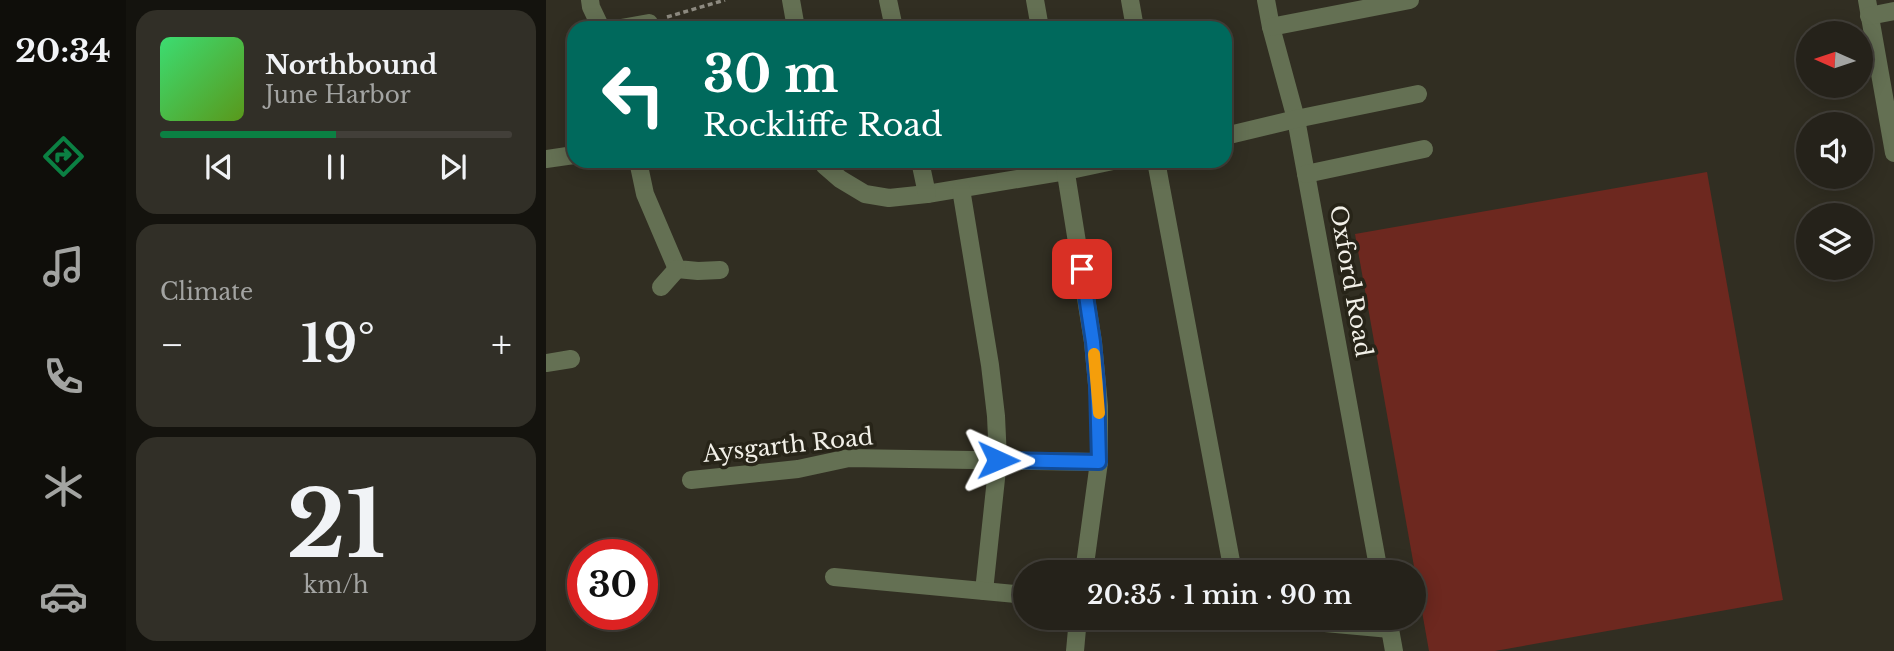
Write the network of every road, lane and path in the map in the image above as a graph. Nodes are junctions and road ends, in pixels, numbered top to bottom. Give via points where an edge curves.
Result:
1 (590, 0) edge
2 (725, 0) edge
3 (791, 0) edge
4 (888, 0) edge
5 (1035, 0) edge
6 (1130, 0) edge
7 (1266, 0) edge
8 (1410, 0) edge
9 (1868, 8) edge
10 (1894, 11) edge
11 (598, 21) edge
12 (656, 21) edge
13 (795, 21) edge
14 (892, 21) edge
15 (1039, 21) edge
16 (1134, 21) edge
17 (1270, 27) junction
18 (1418, 94) dead end
19 (1296, 119) junction
20 (1232, 133) edge
21 (1423, 149) dead end
22 (1894, 153) edge
23 (567, 156) edge
24 (546, 159) edge
25 (639, 168) edge
26 (827, 168) edge
27 (921, 168) edge
28 (1056, 168) edge
29 (1065, 168) edge
30 (1157, 168) edge
31 (1306, 174) junction
32 (961, 189) junction
33 (927, 194) junction
34 (677, 269) junction
35 (720, 270) dead end
36 (661, 287) dead end
37 (571, 359) dead end
38 (546, 363) edge
39 (998, 460) junction
40 (1099, 462) junction
41 (691, 480) dead end
42 (1085, 560) edge
43 (1231, 560) edge
44 (1377, 560) edge
45 (834, 577) dead end
46 (984, 591) junction
47 (1013, 594) edge
48 (1077, 630) edge
49 (1390, 630) edge
50 (1074, 651) edge
51 (1394, 651) edge

1 - 11 street
2 - 12 path
3 - 13 street
4 - 14 street
5 - 15 street
6 - 16 street
7 - 17 street, Oxford Road
8 - 17 street
9 - 10 street
9 - 22 street
17 - 19 street, Oxford Road
18 - 19 street
19 - 20 street
19 - 31 street, Oxford Road
21 - 31 street
23 - 24 street
25 - 34 street via 645,194
26 - 33 street via 865,194 889,198
27 - 33 street
28 - 32 street
29 - 40 street via 1093,342
30 - 43 street
31 - 44 street, Oxford Road
32 - 33 street
32 - 39 street via 990,365
34 - 35 street
34 - 36 street
37 - 38 street
39 - 40 street, Aysgarth Road
39 - 41 street, Aysgarth Road via 849,458 798,469
39 - 46 street
40 - 42 street
45 - 46 street
46 - 47 street
48 - 50 street
49 - 51 street

